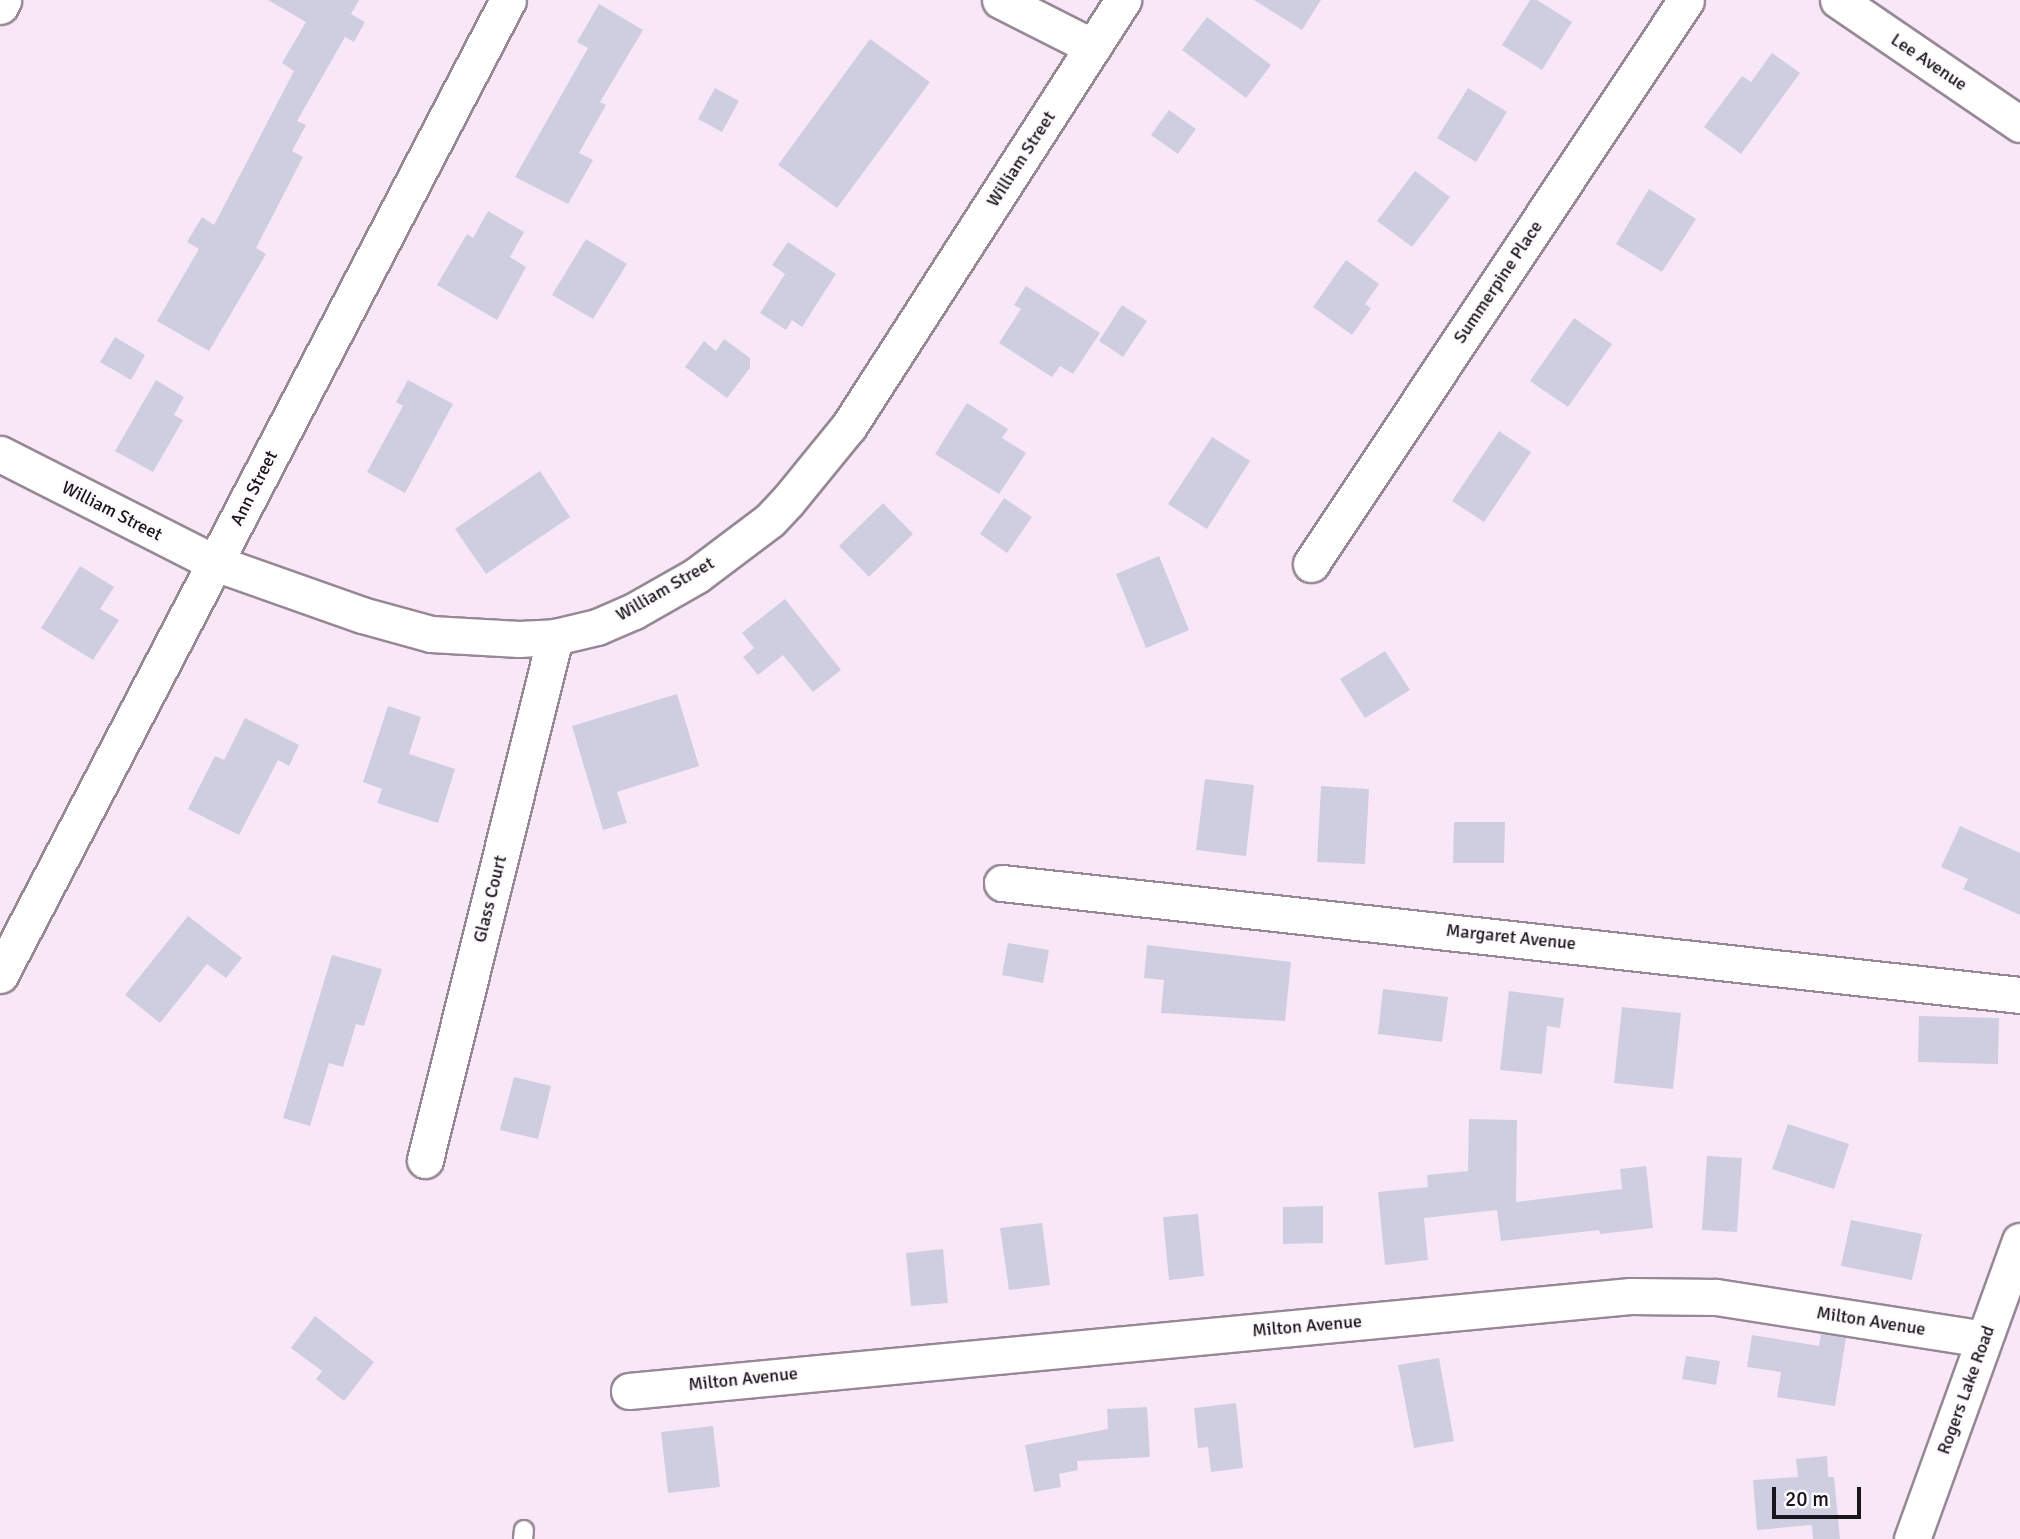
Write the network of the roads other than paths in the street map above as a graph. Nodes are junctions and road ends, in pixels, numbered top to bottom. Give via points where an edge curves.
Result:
1 (3, 0) edge
2 (508, 0) edge
3 (1000, 0) edge
4 (1123, 0) edge
5 (1686, 0) edge
6 (1838, 0) edge
7 (0, 6) edge
8 (1093, 47) junction
9 (2020, 124) edge
10 (0, 454) edge
11 (215, 563) junction
12 (1311, 564) dead end
13 (555, 637) junction
14 (1002, 883) dead end
15 (0, 975) edge
16 (2020, 995) edge
17 (425, 1160) dead end
18 (2020, 1241) edge
19 (1984, 1339) junction
20 (629, 1391) dead end
21 (1912, 1539) edge

1 - 7 street
2 - 11 street, Ann Street
3 - 8 street
4 - 8 street, William Street
5 - 12 street, Summerpine Place
6 - 9 street, Lee Avenue
8 - 13 street, William Street via 849,426 787,502 676,587 597,627
10 - 11 street, William Street
11 - 13 street, William Street via 431,634
11 - 15 street, Ann Street
13 - 17 street, Glass Court
14 - 16 street, Margaret Avenue
18 - 19 street, Rogers Lake Road
19 - 20 street, Milton Avenue via 1716,1297 1631,1296
19 - 21 street, Rogers Lake Road

